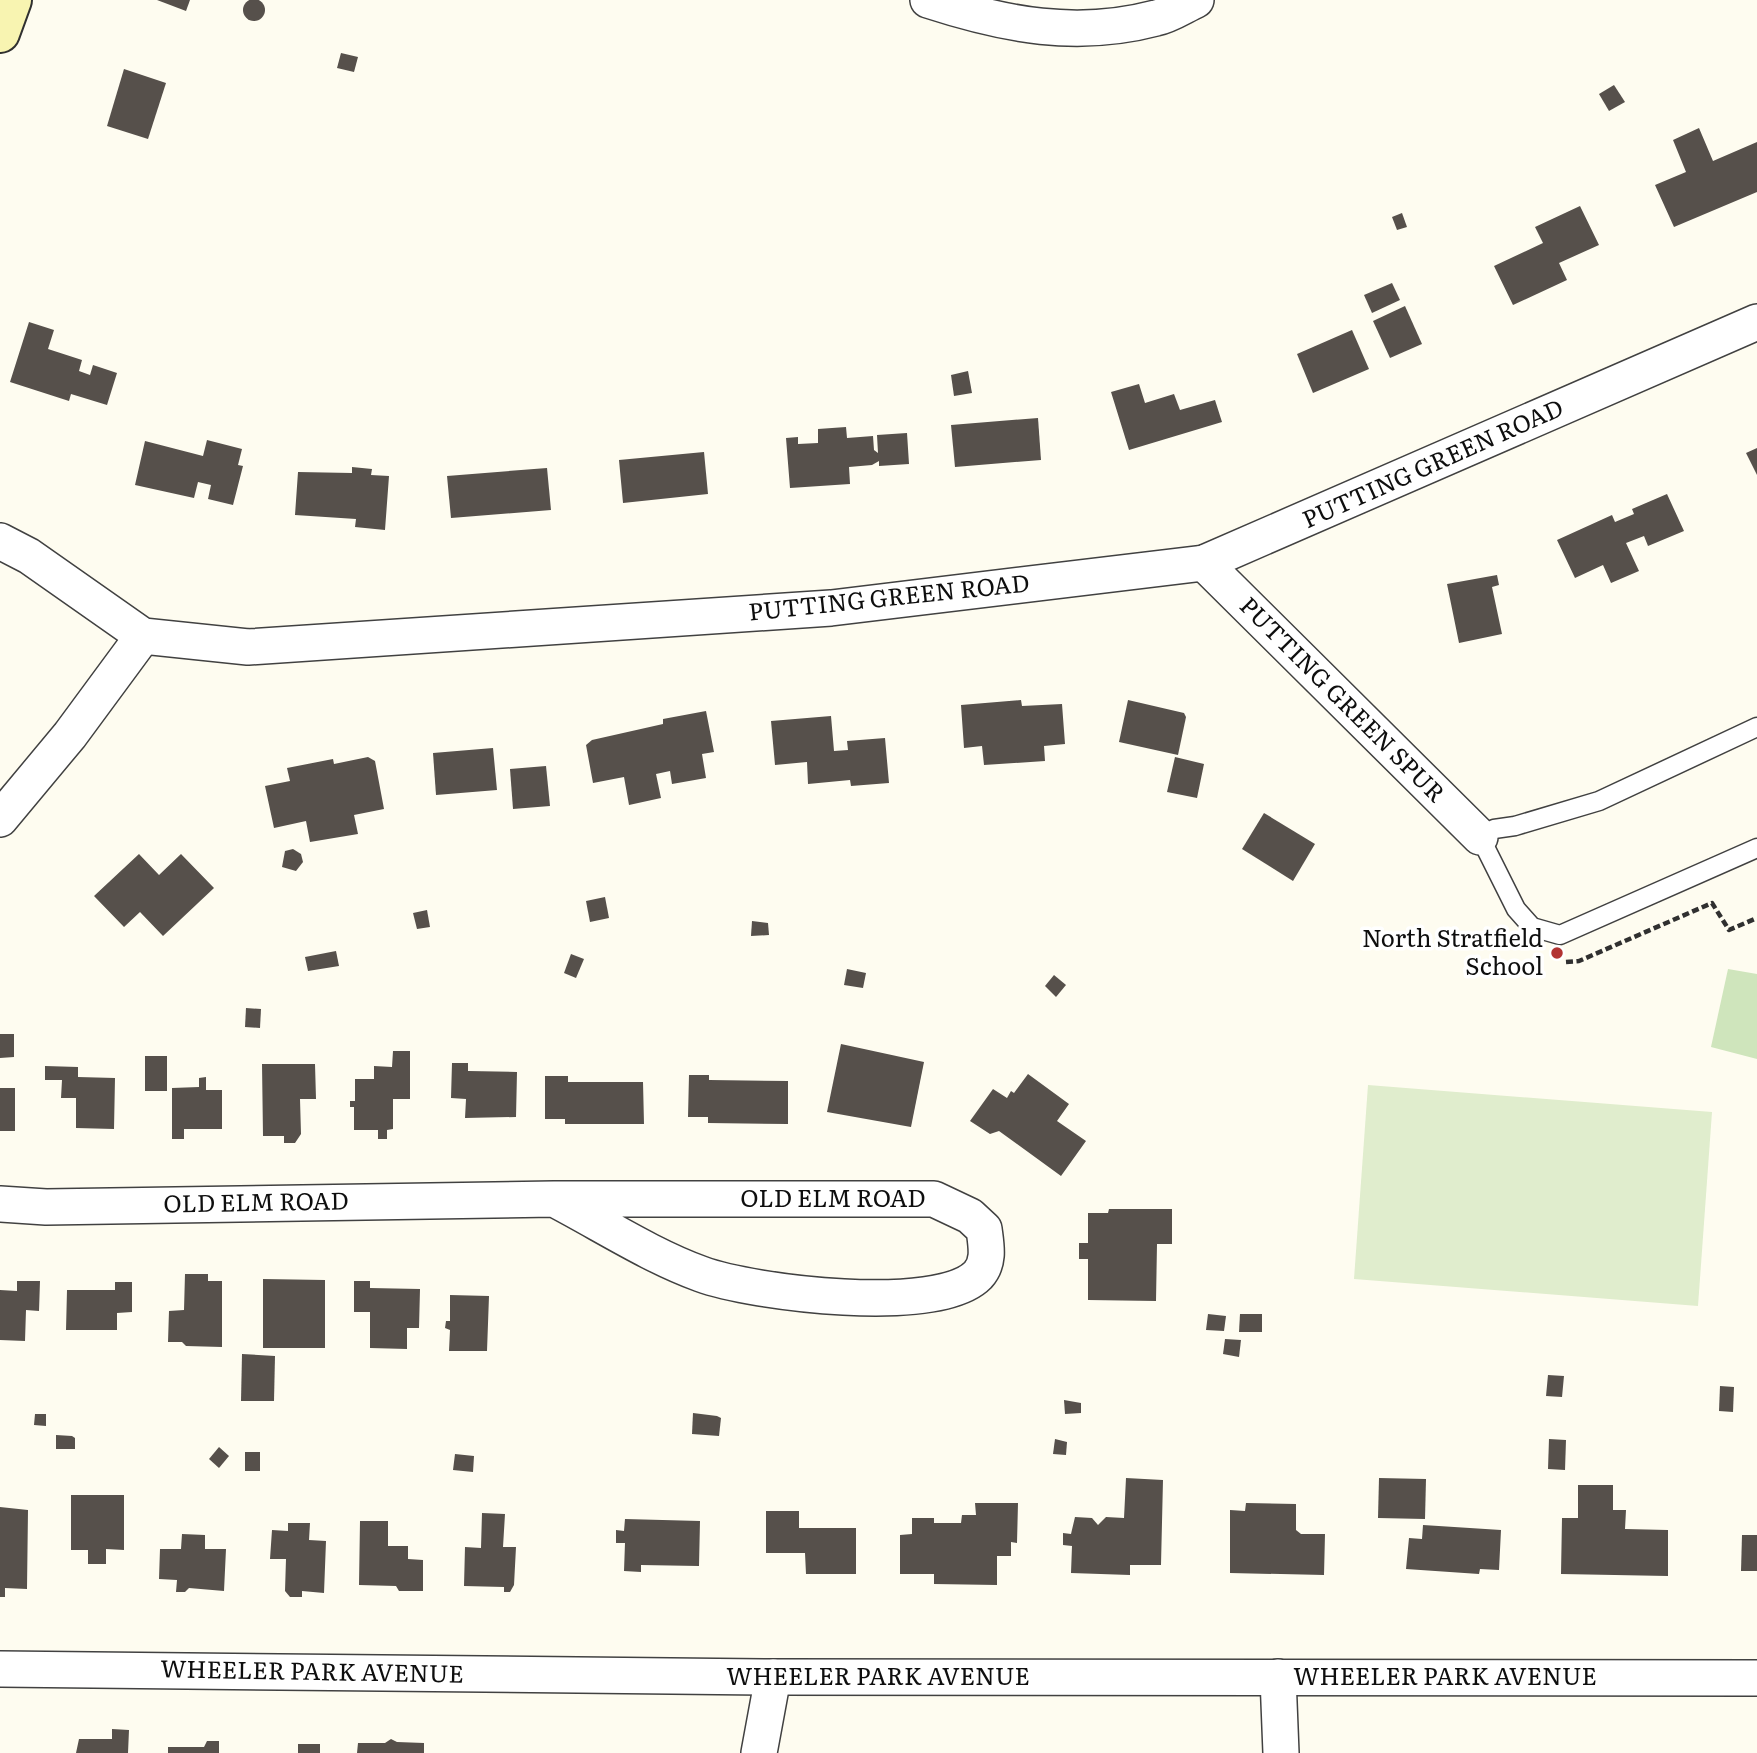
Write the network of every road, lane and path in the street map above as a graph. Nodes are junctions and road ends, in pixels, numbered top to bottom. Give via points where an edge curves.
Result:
1 (12, 0) edge
2 (928, 0) edge
3 (1196, 0) edge
4 (0, 33) edge
5 (1757, 322) edge
6 (0, 541) edge
7 (1205, 564) junction
8 (143, 636) junction
9 (1757, 727) edge
10 (0, 818) edge
11 (1480, 837) junction
12 (1757, 848) edge
13 (554, 1199) junction
14 (0, 1204) edge
15 (0, 1668) edge
16 (774, 1677) junction
17 (1278, 1677) junction
18 (1757, 1678) edge
19 (759, 1753) edge
20 (1281, 1753) edge

1 - 4 main road
2 - 3 street via 987,19 1067,31 1158,18
5 - 7 street, PUTTING GREEN ROAD
6 - 8 street, PUTTING GREEN ROAD via 29,556
7 - 8 street, PUTTING GREEN ROAD via 804,610 248,647
7 - 11 street, PUTTING GREEN SPUR
8 - 10 street
9 - 11 lane via 1600,801 1494,829
11 - 12 lane via 1516,909 1532,927 1560,935
13 - 13 street, OLD ELM ROAD via 934,1199 971,1216 984,1229 987,1257 979,1274 944,1290 823,1297 701,1274
13 - 14 street, OLD ELM ROAD
15 - 16 street, WHEELER PARK AVENUE
16 - 17 street, WHEELER PARK AVENUE
16 - 19 street
17 - 18 street, WHEELER PARK AVENUE
17 - 20 street

